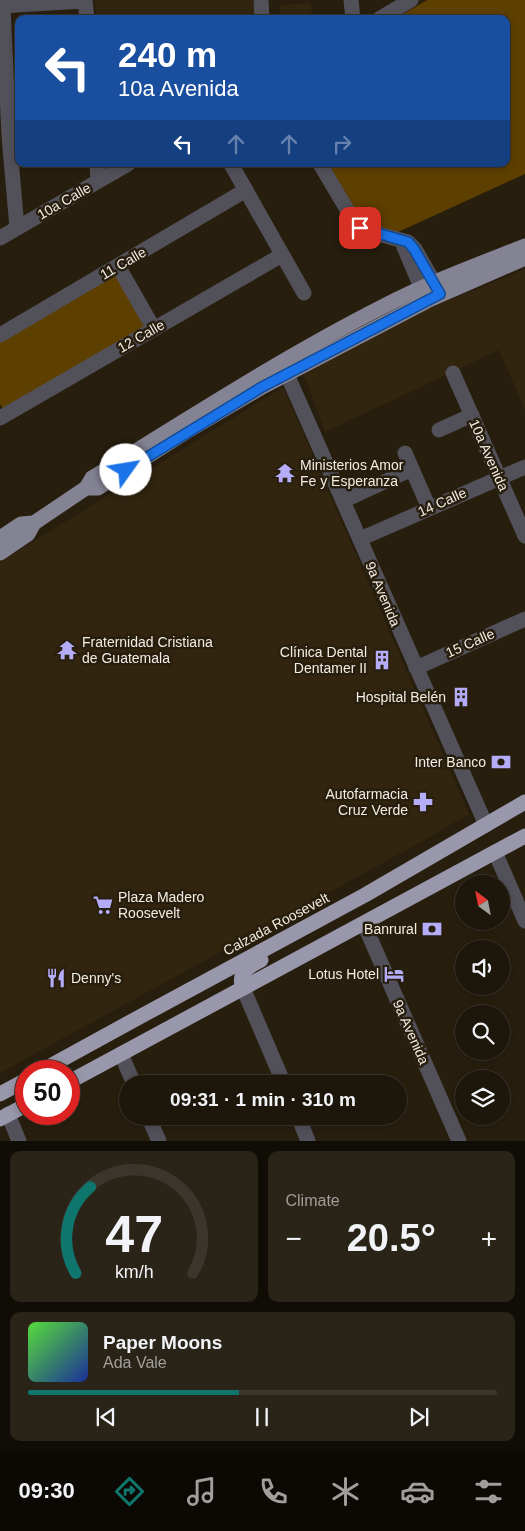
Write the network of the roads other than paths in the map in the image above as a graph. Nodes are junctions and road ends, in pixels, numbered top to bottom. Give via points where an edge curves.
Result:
1 (85, 0) edge
2 (261, 0) edge
3 (351, 0) edge
4 (411, 0) edge
5 (2, 6) edge
6 (87, 15) edge
7 (262, 15) edge
8 (353, 15) edge
9 (386, 15) edge
10 (3, 88) edge
11 (4, 138) edge
12 (97, 167) edge
13 (123, 167) edge
14 (233, 167) edge
15 (322, 167) edge
16 (98, 181) junction
17 (246, 190) junction
18 (17, 228) junction
19 (0, 238) edge
20 (525, 246) edge
21 (282, 255) junction
22 (525, 258) edge
23 (118, 266) junction
24 (431, 291) junction
25 (304, 293) dead end
26 (154, 329) junction
27 (0, 335) edge
28 (285, 369) junction
29 (453, 373) dead end
30 (1, 415) edge
31 (472, 415) junction
32 (438, 430) dead end
33 (405, 453) dead end
34 (525, 467) edge
35 (412, 469) junction
36 (499, 478) junction
37 (343, 501) junction
38 (429, 508) junction
39 (34, 523) junction
40 (525, 536) edge
41 (0, 538) edge
42 (360, 539) junction
43 (0, 553) edge
44 (525, 619) edge
45 (416, 668) junction
46 (525, 802) edge
47 (486, 825) junction
48 (525, 836) edge
49 (495, 852) junction
50 (365, 895) junction
51 (525, 921) edge
52 (364, 924) junction
53 (229, 968) junction
54 (243, 988) junction
55 (146, 1040) junction
56 (121, 1054) junction
57 (61, 1060) edge
58 (130, 1075) edge
59 (280, 1075) edge
60 (80, 1076) edge
61 (15, 1086) edge
62 (0, 1094) edge
63 (15, 1111) edge
64 (4, 1117) edge
65 (152, 1125) edge
66 (302, 1125) edge
67 (19, 1141) edge
68 (159, 1141) edge
69 (308, 1141) edge
70 (459, 1141) edge

1 - 5 street
1 - 6 street
2 - 7 street
3 - 8 street
4 - 9 street
5 - 10 street
10 - 11 street
11 - 18 street
12 - 16 street
13 - 16 street, 10a Calle
14 - 17 street
15 - 24 street via 360,228 408,242
16 - 18 street, 10a Calle
17 - 21 street
17 - 23 street, 11 Calle
18 - 19 street, 10a Calle
20 - 24 main road
21 - 25 street
21 - 26 street, 12 Calle
22 - 24 main road
23 - 26 street
23 - 27 street, 11 Calle
24 - 28 main road via 382,307
26 - 30 street, 12 Calle
28 - 37 street, 9a Avenida
28 - 39 main road via 231,392 92,478 86,488
29 - 31 street, 10a Avenida
31 - 32 street
31 - 36 street, 10a Avenida
33 - 35 street
34 - 36 street, 14 Calle
35 - 37 street
35 - 38 street
36 - 38 street, 14 Calle
36 - 40 street, 10a Avenida
37 - 42 street, 9a Avenida
38 - 42 street, 14 Calle
39 - 41 main road via 21,524
39 - 43 main road via 28,534
42 - 45 street, 9a Avenida
44 - 45 street, 15 Calle
45 - 47 street, 9a Avenida
46 - 47 highway, Calzada Roosevelt
47 - 50 highway, Calzada Roosevelt
48 - 49 highway
49 - 51 street
49 - 52 highway
50 - 53 highway, Calzada Roosevelt
50 - 54 highway via 347,914 248,968 241,980
52 - 54 highway
52 - 70 street, 9a Avenida
53 - 55 highway via 233,977 230,985 165,1020
53 - 57 highway, Calzada Roosevelt
54 - 55 highway
54 - 59 street
55 - 56 highway
56 - 58 street
56 - 60 highway
61 - 62 highway
63 - 64 highway
64 - 67 street
65 - 68 street
66 - 69 street

